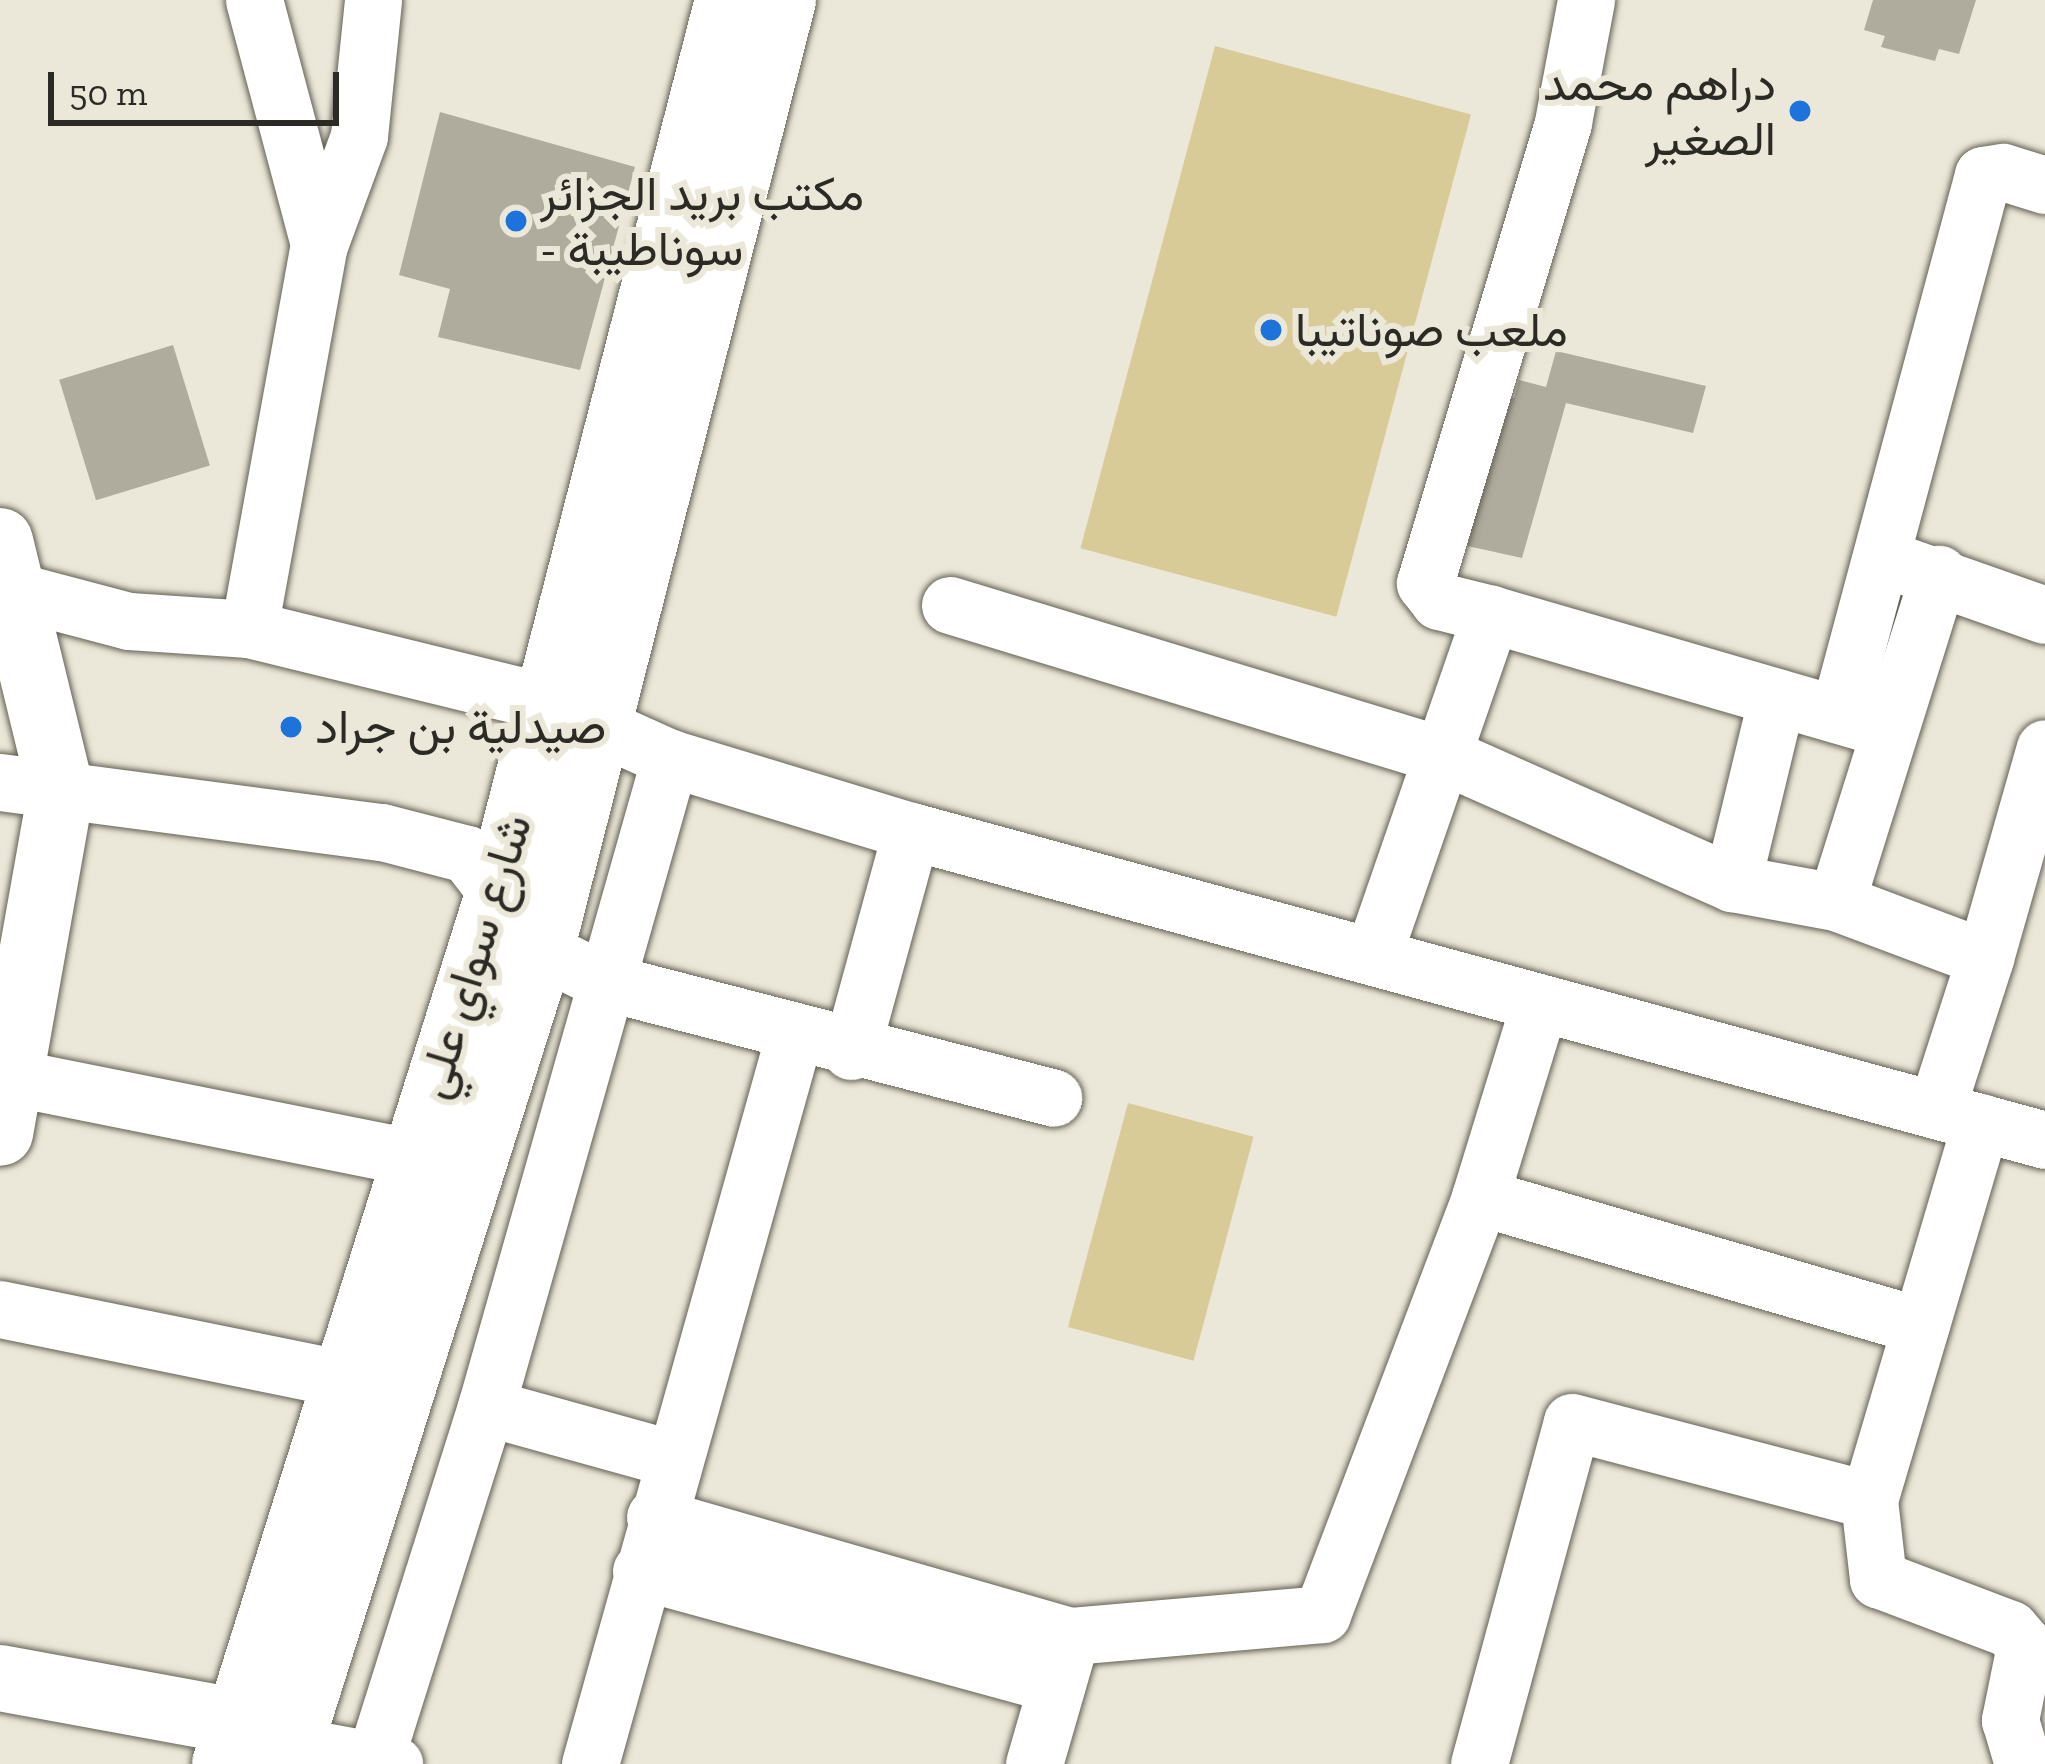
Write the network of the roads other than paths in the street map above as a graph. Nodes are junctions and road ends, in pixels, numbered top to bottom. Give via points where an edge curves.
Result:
1 (254, 0) edge
2 (373, 0) edge
3 (728, 0) edge
4 (783, 0) edge
5 (1586, 0) edge
6 (2045, 185) edge
7 (319, 245) junction
8 (684, 272) junction
9 (1878, 560) junction
10 (3, 571) edge
11 (1939, 574) junction
12 (950, 605) dead end
13 (1491, 614) junction
14 (2045, 615) edge
15 (249, 629) junction
16 (1777, 697) junction
17 (569, 712) junction
18 (1864, 720) junction
19 (2045, 748) edge
20 (1445, 756) junction
21 (670, 758) junction
22 (30, 787) edge
23 (911, 831) junction
24 (1732, 883) junction
25 (497, 898) junction
26 (1836, 902) junction
27 (541, 950) junction
28 (1373, 955) junction
29 (1985, 958) junction
30 (606, 982) junction
31 (1539, 1005) junction
32 (794, 1036) junction
33 (851, 1051) junction
34 (5, 1095) edge
35 (1053, 1098) dead end
36 (1959, 1116) junction
37 (2045, 1140) edge
38 (412, 1157) junction
39 (1480, 1197) junction
40 (0, 1309) edge
41 (1920, 1326) junction
42 (343, 1379) junction
43 (486, 1407) junction
44 (670, 1458) junction
45 (1870, 1501) junction
46 (648, 1544) junction
47 (1064, 1661) junction
48 (0, 1678) edge
49 (260, 1749) edge
50 (384, 1762) edge
51 (590, 1764) edge
52 (1034, 1764) edge
53 (1479, 1764) edge
54 (2023, 1764) edge

1 - 7 street
2 - 7 street via 358,136
3 - 8 main road, شارع سواي علي
4 - 8 main road, شارع سواي علي
5 - 13 street via 1563,122 1424,584 1438,601
6 - 9 street via 2003,172 1983,175
7 - 15 street
8 - 17 main road, شارع سواي علي
9 - 11 street
9 - 18 street
10 - 15 street via 129,622
10 - 22 main road
11 - 14 street
11 - 18 street
12 - 20 street
13 - 16 street
13 - 20 street
15 - 17 street
16 - 18 street
16 - 24 street
17 - 21 street
17 - 25 main road, شارع سواي علي
17 - 27 main road, شارع سواي علي
18 - 26 street
19 - 29 street
20 - 24 street
20 - 28 street
21 - 23 street
21 - 30 street
22 - 25 street via 382,832 467,854
22 - 34 main road
23 - 28 street
23 - 33 street
24 - 26 street
25 - 27 street
25 - 38 main road, شارع سواي علي
26 - 29 street
27 - 30 street
27 - 49 main road, شارع سواي علي
28 - 31 street
29 - 36 street
30 - 32 street
30 - 43 street
31 - 36 street
31 - 39 street
32 - 33 street
32 - 44 street
33 - 35 street
34 - 38 street
36 - 37 street
36 - 41 street
38 - 42 main road, شارع سواي علي
39 - 41 street
39 - 47 street via 1322,1613
40 - 42 street
41 - 45 street
42 - 49 main road, شارع سواي علي
43 - 44 street
43 - 50 street
44 - 46 street
45 - 53 street via 1572,1422
45 - 54 street via 1878,1579 2010,1629 2025,1646 2010,1720
46 - 47 street
46 - 51 street
47 - 52 street
48 - 49 main road
49 - 50 street

